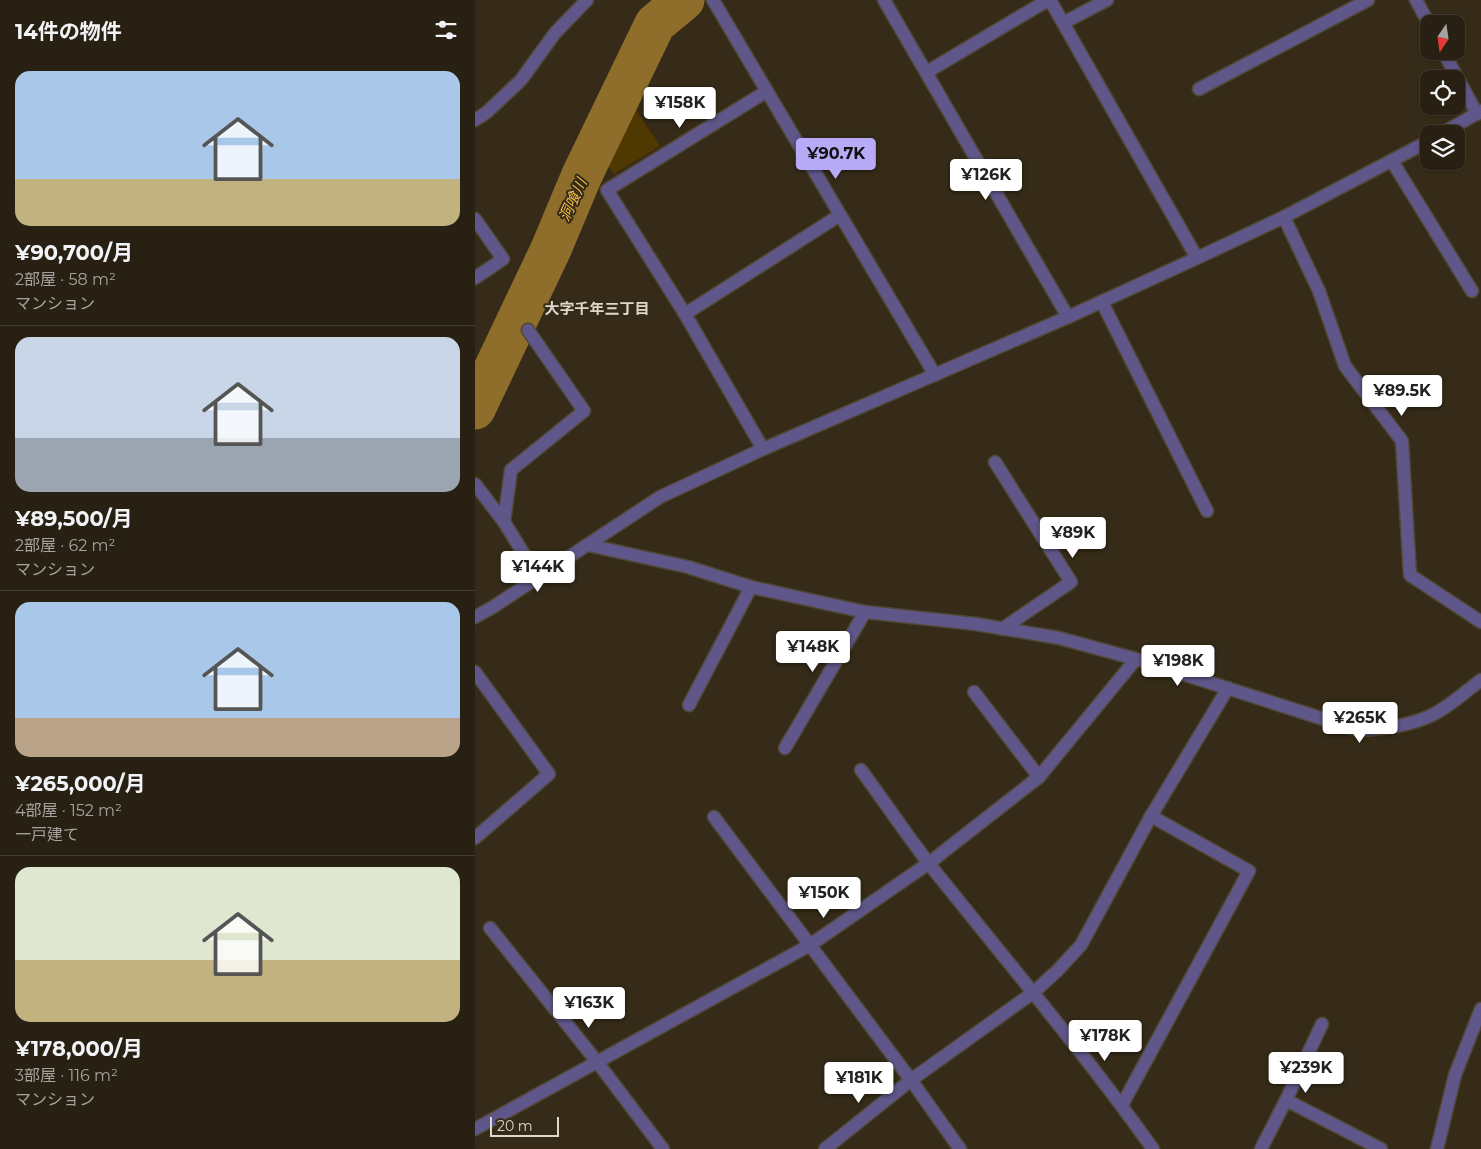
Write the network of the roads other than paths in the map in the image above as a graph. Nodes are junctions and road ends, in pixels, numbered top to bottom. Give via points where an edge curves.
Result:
1 (587, 0) edge
2 (713, 0) edge
3 (885, 0) edge
4 (1049, 0) edge
5 (1107, 0) edge
6 (1368, 0) edge
7 (1416, 0) edge
8 (1424, 15) edge
9 (1063, 24) junction
10 (1448, 60) edge
11 (927, 72) junction
12 (1199, 89) dead end
13 (767, 91) junction
14 (1479, 113) edge
15 (475, 120) edge
16 (1457, 125) edge
17 (1420, 146) edge
18 (1393, 161) junction
19 (841, 215) junction
20 (1284, 217) junction
21 (475, 219) edge
22 (1197, 258) junction
23 (475, 278) edge
24 (1472, 291) dead end
25 (1102, 302) junction
26 (685, 314) junction
27 (1068, 317) junction
28 (528, 330) dead end
29 (935, 374) junction
30 (763, 449) junction
31 (995, 462) dead end
32 (475, 484) edge
33 (1207, 512) dead end
34 (504, 522) junction
35 (587, 545) junction
36 (538, 577) junction
37 (751, 587) junction
38 (865, 612) junction
39 (475, 617) edge
40 (1481, 622) edge
41 (1002, 629) junction
42 (1136, 659) junction
43 (475, 672) edge
44 (1481, 680) edge
45 (1228, 688) junction
46 (974, 692) dead end
47 (689, 705) dead end
48 (785, 748) dead end
49 (861, 770) dead end
50 (1039, 777) junction
51 (1151, 816) junction
52 (713, 817) dead end
53 (475, 838) edge
54 (929, 863) junction
55 (490, 928) dead end
56 (810, 946) junction
57 (1033, 992) junction
58 (1481, 1009) edge
59 (1322, 1024) dead end
60 (598, 1063) junction
61 (911, 1080) junction
62 (1286, 1100) junction
63 (1122, 1105) junction
64 (475, 1130) edge
65 (663, 1149) edge
66 (825, 1149) edge
67 (960, 1149) edge
68 (1153, 1149) edge
69 (1261, 1149) edge
70 (1381, 1149) edge
71 (1437, 1149) edge

1 - 15 street via 555,33 521,80
2 - 13 street
3 - 11 street
4 - 9 street
4 - 11 street
5 - 9 street
6 - 12 street
7 - 8 street
9 - 22 street
10 - 14 street
11 - 27 street
13 - 19 street
13 - 26 street via 607,190
14 - 16 street
17 - 18 street
18 - 20 street
18 - 24 street
19 - 26 street
19 - 29 street
20 - 22 street
20 - 40 street via 1319,291 1345,366 1402,441 1410,575
21 - 23 street via 503,259
22 - 25 street
25 - 27 street
25 - 33 street
26 - 30 street
27 - 29 street
28 - 34 street via 584,411 511,470
29 - 30 street
30 - 35 street via 660,497
31 - 41 street via 1071,582
32 - 34 street
34 - 36 street
35 - 36 street
35 - 37 street via 688,567
36 - 39 street
37 - 38 street
37 - 47 street
38 - 41 street
38 - 48 street
41 - 42 street via 1059,638
42 - 45 street
42 - 50 street
43 - 53 street via 549,774
44 - 45 street via 1434,714 1408,724 1367,730
45 - 51 street
46 - 50 street
49 - 54 street
50 - 54 street
51 - 57 street via 1081,945
51 - 63 street via 1249,871
52 - 56 street
54 - 56 street
54 - 57 street
55 - 60 street
56 - 60 street
56 - 61 street
57 - 61 street
57 - 63 street
58 - 71 street via 1455,1075
59 - 62 street
60 - 64 street
60 - 65 street
61 - 66 street
61 - 67 street
62 - 69 street
62 - 70 street
63 - 68 street

